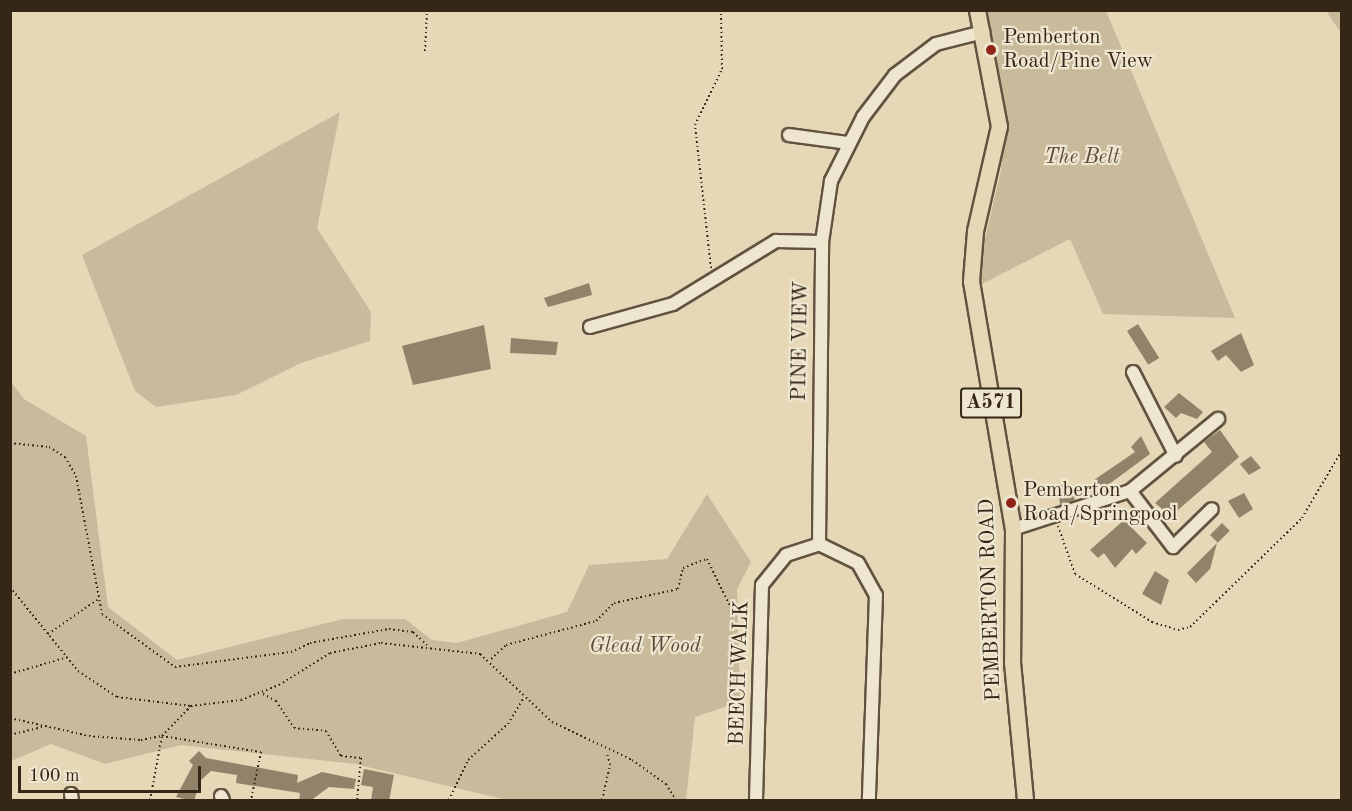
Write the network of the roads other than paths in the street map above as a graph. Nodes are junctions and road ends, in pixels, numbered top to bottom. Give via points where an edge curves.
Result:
1 (977, 10) edge
2 (983, 32) junction
3 (789, 136) dead end
4 (848, 143) junction
5 (822, 242) junction
6 (590, 327) dead end
7 (1133, 372) dead end
8 (1218, 419) dead end
9 (1176, 456) junction
10 (1130, 492) junction
11 (1212, 509) dead end
12 (1013, 529) junction
13 (819, 544) junction
14 (756, 801) edge
15 (869, 801) edge
16 (1025, 801) edge

1 - 2 main road, PEMBERTON ROAD / A571
2 - 4 street, PINE VIEW via 936,44 910,60 878,95
2 - 12 main road, PEMBERTON ROAD / A571 via 999,126 975,231 971,281
3 - 4 street
4 - 5 street, PINE VIEW via 831,181
5 - 6 street via 776,241 648,313
5 - 13 street, PINE VIEW
7 - 9 street
8 - 9 street
9 - 10 street
10 - 11 street via 1173,547
10 - 12 street
12 - 16 main road, PEMBERTON ROAD / A571 via 1012,662
13 - 14 street, BEECH WALK via 797,549 776,564 762,585
13 - 15 street via 858,563 876,595

